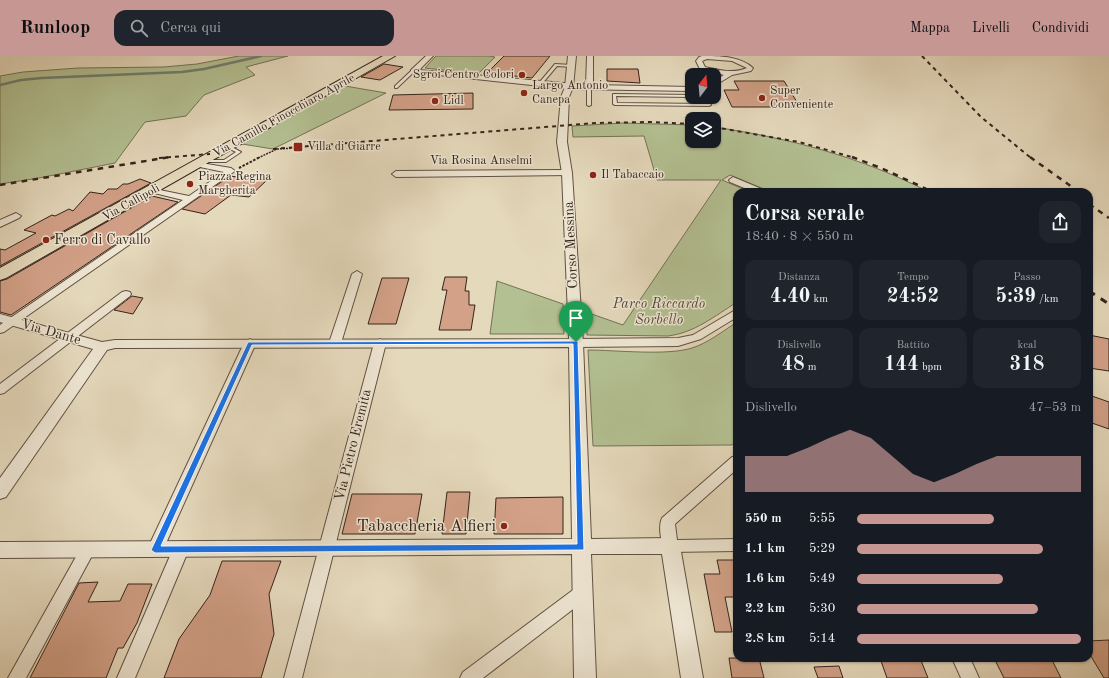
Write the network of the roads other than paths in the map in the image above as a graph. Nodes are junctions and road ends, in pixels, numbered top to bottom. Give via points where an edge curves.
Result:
1 (390, 56) edge
2 (430, 56) edge
3 (572, 56) edge
4 (590, 56) edge
5 (572, 66) junction
6 (412, 71) junction
7 (731, 74) junction
8 (721, 80) edge
9 (540, 84) junction
10 (396, 87) dead end
11 (589, 87) junction
12 (643, 88) junction
13 (569, 89) junction
14 (685, 89) edge
15 (667, 96) junction
16 (676, 96) junction
17 (685, 96) edge
18 (709, 104) edge
19 (589, 105) dead end
20 (669, 105) junction
21 (201, 162) junction
22 (567, 173) junction
23 (396, 174) dead end
24 (733, 180) dead end
25 (752, 188) edge
26 (153, 190) junction
27 (191, 199) junction
28 (16, 216) dead end
29 (0, 224) edge
30 (357, 274) dead end
31 (0, 275) edge
32 (126, 294) dead end
33 (733, 314) edge
34 (6, 319) edge
35 (0, 330) edge
36 (69, 337) junction
37 (576, 342) junction
38 (250, 343) junction
39 (335, 343) junction
40 (380, 343) junction
41 (102, 347) junction
42 (0, 390) edge
43 (733, 465) edge
44 (0, 492) edge
45 (670, 546) junction
46 (733, 546) edge
47 (582, 547) junction
48 (327, 548) junction
49 (181, 549) junction
50 (0, 550) edge
51 (87, 550) junction
52 (155, 550) junction
53 (583, 592) junction
54 (963, 662) edge
55 (17, 678) edge
56 (126, 678) edge
57 (294, 678) edge
58 (469, 678) edge
59 (585, 678) edge
60 (692, 678) edge
61 (970, 678) edge

1 - 21 main road, Via Camillo Finocchiaro Aprile
2 - 6 street
3 - 5 street, Corso Messina
4 - 11 street
5 - 9 lane via 556,66
5 - 13 street, Corso Messina
6 - 9 street
6 - 10 lane
7 - 7 street via 744,72 750,68 738,60 726,58 707,58 699,61 702,68
7 - 8 street
9 - 13 street
11 - 12 street
11 - 13 street
11 - 19 lane
12 - 14 street
12 - 16 lane via 645,91
13 - 22 street, Corso Messina via 571,97
15 - 16 lane
15 - 20 lane
15 - 20 lane via 614,95 615,104
16 - 17 lane
18 - 20 lane
21 - 26 main road, Via Callipoli
21 - 27 street via 231,172
22 - 23 street, Via Rosina Anselmi
22 - 37 street, Corso Messina
24 - 25 street
26 - 27 street
26 - 31 main road, Via Callipoli
27 - 34 street
28 - 29 street
30 - 39 street
32 - 36 street
33 - 37 street via 697,337 678,342
34 - 35 street
34 - 36 street, Via Dante
36 - 41 street, Via Dante
36 - 42 street
37 - 40 street
37 - 47 street, Corso Messina
38 - 39 street
38 - 41 street via 115,344
38 - 52 street
39 - 40 street
40 - 48 street, Via Pietro Eremita
41 - 44 street
43 - 45 street via 667,522
45 - 46 street
45 - 47 street
45 - 60 street
47 - 48 street
47 - 53 street, Corso Messina
48 - 49 street
48 - 57 street, Via Pietro Eremita
49 - 52 street
49 - 56 street
50 - 51 street
51 - 52 street
51 - 55 street
53 - 58 street
53 - 59 street, Corso Messina
54 - 61 street

